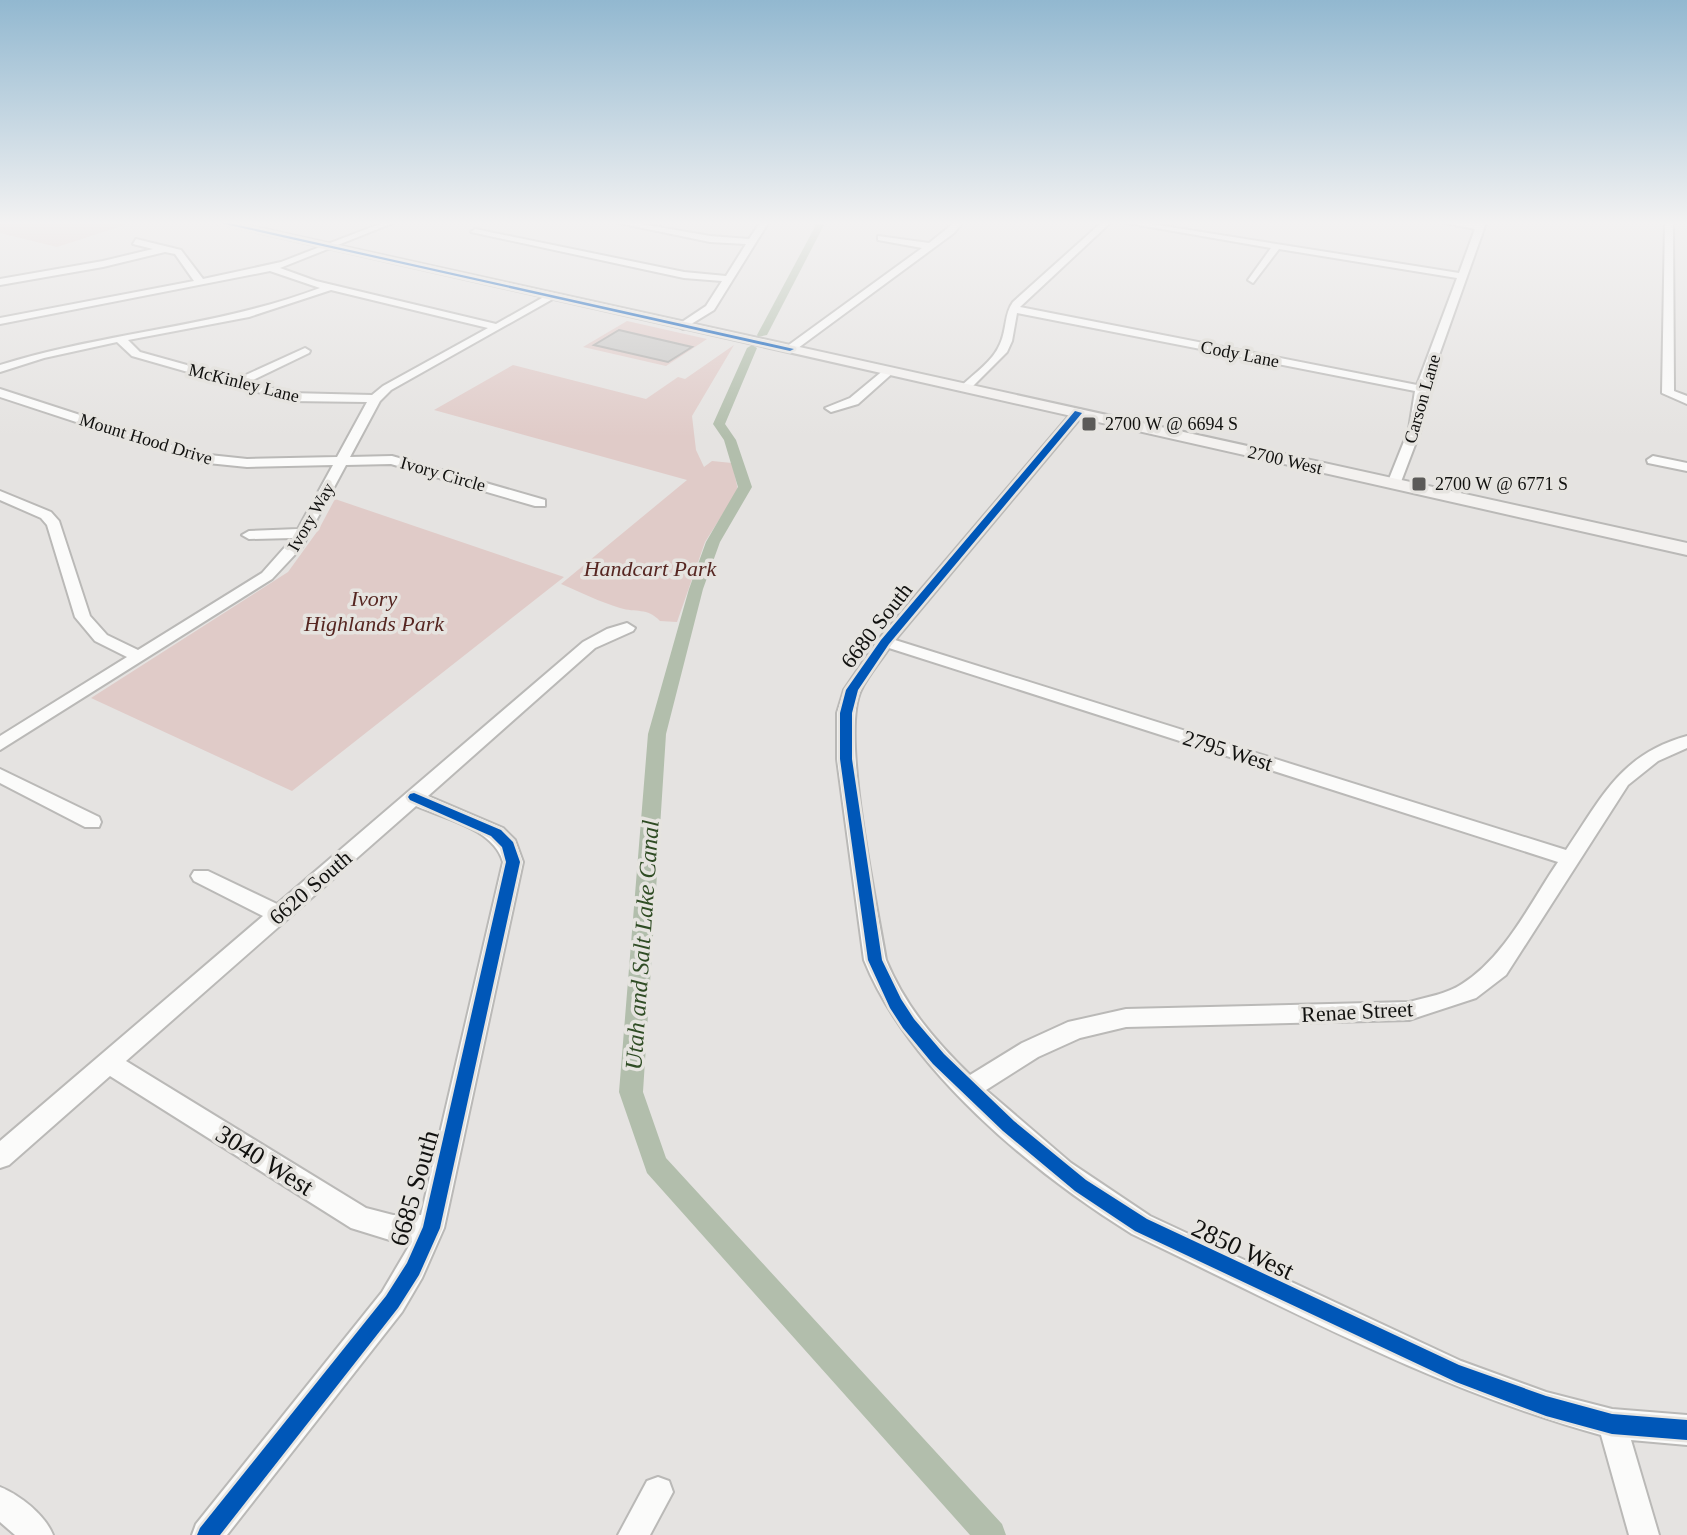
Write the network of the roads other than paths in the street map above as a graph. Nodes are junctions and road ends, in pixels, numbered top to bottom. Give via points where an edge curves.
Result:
1 (139, 295) edge
2 (309, 295) edge
3 (362, 295) edge
4 (547, 295) edge
5 (718, 295) edge
6 (864, 295) edge
7 (1029, 295) edge
8 (1455, 295) edge
9 (1669, 295) edge
10 (553, 296) junction
11 (1013, 309) junction
12 (0, 321) edge
13 (683, 326) junction
14 (497, 327) junction
15 (121, 340) junction
16 (790, 349) junction
17 (305, 351) dead end
18 (0, 369) edge
19 (889, 371) junction
20 (238, 383) junction
21 (965, 388) junction
22 (1421, 389) junction
23 (0, 393) edge
24 (375, 399) junction
25 (1687, 400) edge
26 (831, 408) dead end
27 (1078, 413) junction
28 (1653, 460) dead end
29 (343, 461) junction
30 (1687, 467) edge
31 (1394, 484) junction
32 (0, 495) edge
33 (540, 503) dead end
34 (304, 533) junction
35 (249, 535) dead end
36 (1687, 549) edge
37 (627, 628) dead end
38 (885, 642) junction
39 (140, 657) junction
40 (1687, 742) edge
41 (0, 744) edge
42 (0, 775) edge
43 (414, 797) junction
44 (92, 822) dead end
45 (1570, 858) junction
46 (201, 876) dead end
47 (278, 914) junction
48 (875, 960) joint
49 (109, 1063) junction
50 (968, 1089) junction
51 (0, 1157) edge
52 (431, 1228) junction
53 (1612, 1424) junction
54 (1687, 1430) edge
55 (658, 1492) dead end
56 (0, 1502) edge
57 (38, 1535) edge
58 (207, 1535) edge
59 (633, 1535) edge
60 (1644, 1535) edge

1 - 12 street
2 - 15 street via 268,310
3 - 14 street
4 - 10 main road, 2700 West
5 - 13 street via 710,308
6 - 16 street
7 - 11 street
8 - 22 street, Carson Lane
9 - 25 street via 1668,393
10 - 13 main road, 2700 West
10 - 14 street, Ivory Way
11 - 21 street via 1004,347
11 - 22 street, Cody Lane
13 - 16 main road, 2700 West
14 - 24 street, Ivory Way via 404,376
15 - 18 street
15 - 20 street, McKinley Lane via 136,354
16 - 19 main road, 2700 West
17 - 20 street
19 - 21 main road, 2700 West
19 - 26 street via 854,401
20 - 24 street, McKinley Lane via 289,397
21 - 27 main road, 2700 West
22 - 31 street, Carson Lane via 1415,429
23 - 29 street, Mount Hood Drive via 198,458
24 - 29 street, Ivory Way
27 - 31 main road, 2700 West
27 - 38 street, 6680 South
28 - 30 street
29 - 33 street, Ivory Circle via 404,462
29 - 34 street, Ivory Way
31 - 36 main road, 2700 West
32 - 39 street via 46,515 54,524 91,630
34 - 35 street
34 - 39 street, Ivory Way via 267,576
37 - 43 street, 6620 South via 589,645
38 - 45 street, 2795 West
38 - 48 street, 6680 South via 852,690 845,735
39 - 41 street, Ivory Way
40 - 45 street, Renae Street via 1638,764
42 - 44 street
43 - 47 street, 6620 South
43 - 52 street, 6685 South via 503,839 513,862
45 - 50 street, Renae Street via 1498,969 1468,992 1437,1004 1378,1013 1126,1018 1076,1029
46 - 47 street
47 - 49 street, 6620 South
48 - 50 street, 2850 West via 906,1023
49 - 51 street, 6620 South
49 - 52 street, 3040 West via 360,1219 393,1228
50 - 53 street, 2850 West via 1068,1179 1141,1225 1456,1373
52 - 58 street, 6685 South via 392,1302
53 - 54 street, 2850 West
53 - 60 street
55 - 59 street
56 - 57 street

